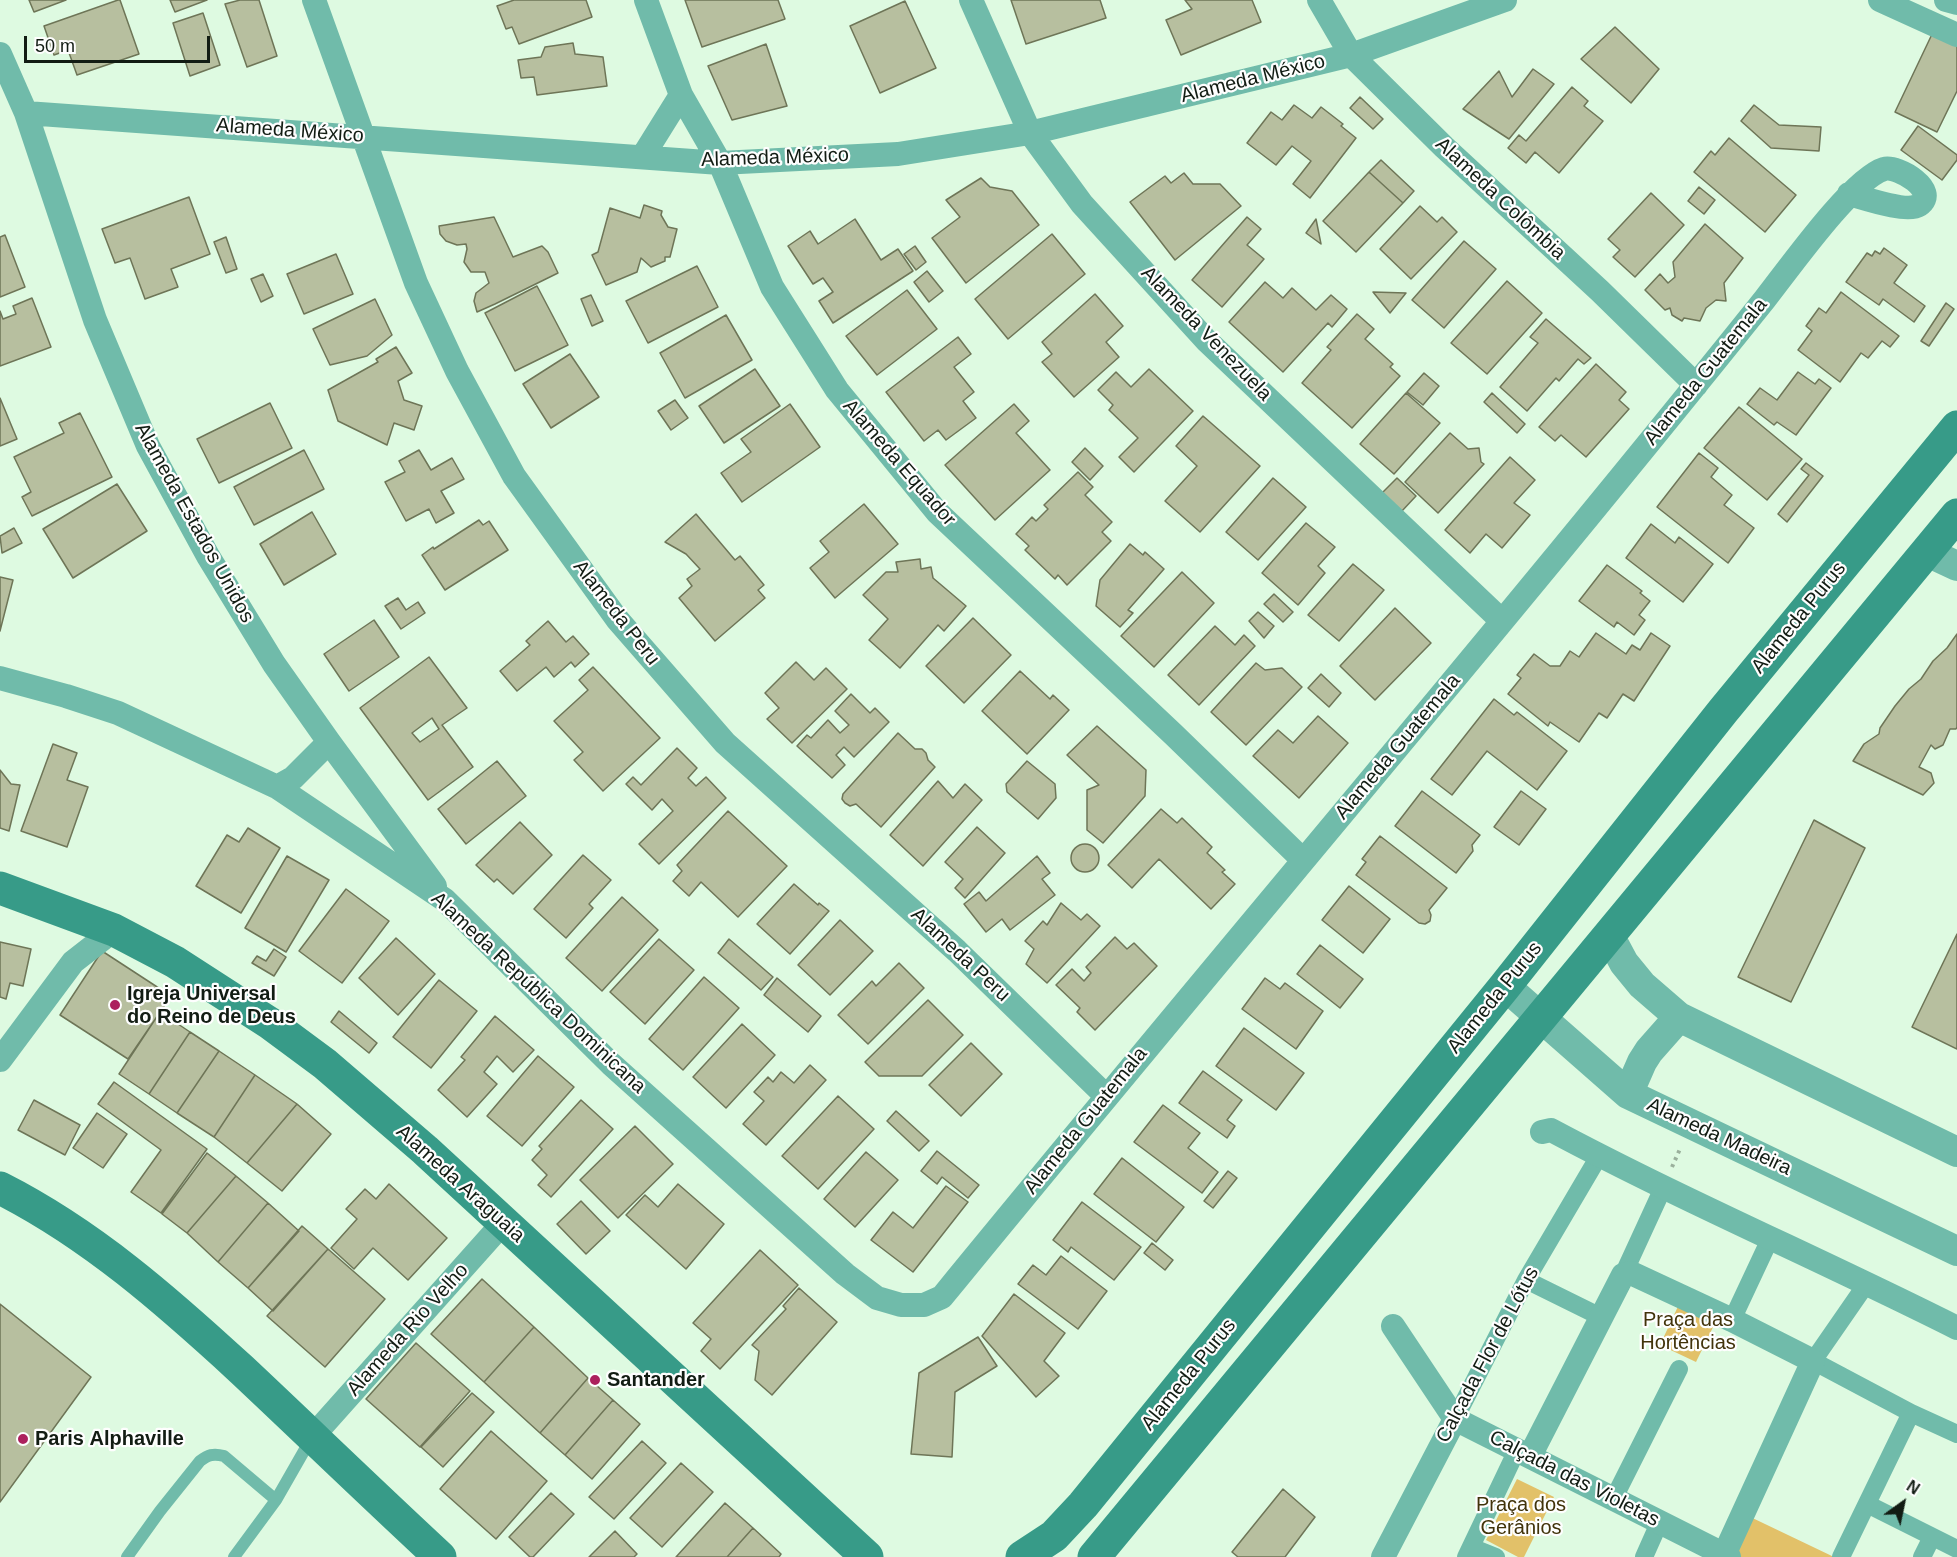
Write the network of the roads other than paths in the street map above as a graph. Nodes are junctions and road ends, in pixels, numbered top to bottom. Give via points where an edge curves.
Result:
1 (314, 0) edge
2 (646, 0) edge
3 (971, 0) edge
4 (1319, 0) edge
5 (1505, 0) edge
6 (1880, 0) edge
7 (1946, 0) edge
8 (1957, 3) edge
9 (1957, 35) edge
10 (0, 54) edge
11 (1351, 55) junction
12 (681, 95) junction
13 (26, 112) junction
14 (1030, 133) junction
15 (362, 136) junction
16 (644, 156) junction
17 (708, 162) junction
18 (1849, 194) dead end
19 (1696, 385) junction
20 (1957, 427) edge
21 (1957, 515) edge
22 (1927, 552) junction
23 (1957, 566) edge
24 (1502, 621) junction
25 (0, 678) edge
26 (328, 741) junction
27 (277, 787) junction
28 (1303, 860) junction
29 (0, 888) edge
30 (446, 900) junction
31 (114, 930) junction
32 (1609, 935) junction
33 (1505, 986) junction
34 (1540, 1017) junction
35 (1679, 1017) junction
36 (0, 1060) edge
37 (1628, 1094) junction
38 (1106, 1096) junction
39 (1542, 1132) dead end
40 (1957, 1152) edge
41 (1599, 1156) junction
42 (0, 1188) edge
43 (1663, 1188) junction
44 (503, 1223) junction
45 (1770, 1239) junction
46 (1957, 1251) edge
47 (1623, 1275) junction
48 (1527, 1280) junction
49 (1868, 1283) junction
50 (942, 1297) joint
51 (1601, 1317) junction
52 (1732, 1320) junction
53 (1393, 1326) dead end
54 (1957, 1328) edge
55 (1813, 1361) junction
56 (1679, 1369) dead end
57 (1911, 1413) junction
58 (1455, 1419) junction
59 (1957, 1434) edge
60 (313, 1436) junction
61 (1524, 1453) junction
62 (1614, 1498) junction
63 (276, 1500) junction
64 (1867, 1504) junction
65 (1660, 1521) junction
66 (1932, 1537) junction
67 (1957, 1548) edge
68 (1469, 1552) edge
69 (1725, 1556) edge
70 (127, 1557) edge
71 (234, 1557) edge
72 (440, 1557) edge
73 (867, 1557) edge
74 (1022, 1557) edge
75 (1094, 1557) edge
76 (1383, 1557) edge
77 (1496, 1557) edge
78 (1644, 1557) edge
79 (1841, 1557) edge
80 (1922, 1557) edge

1 - 15 street, Alameda Peru
2 - 12 street, Alameda Equador
3 - 14 street, Alameda Venezuela
4 - 11 street, Alameda Colômbia
5 - 11 street, Alameda México
6 - 9 street
7 - 8 street
10 - 13 street, Alameda Estados Unidos
11 - 14 street, Alameda México
11 - 19 street, Alameda Colômbia
12 - 16 street
12 - 17 street, Alameda Equador via 706,139
13 - 15 street, Alameda México
13 - 26 street, Alameda Estados Unidos via 95,320 148,446 208,556 274,664
14 - 17 street, Alameda México via 898,154
14 - 24 street, Alameda Venezuela via 1082,204 1206,340
15 - 16 street, Alameda México
15 - 38 street, Alameda Peru via 416,283 457,371 514,476 616,620 725,743 957,951
16 - 17 street, Alameda México
17 - 28 street, Alameda Equador via 772,287 837,390 937,512
18 - 19 street, Alameda Guatemala
19 - 24 street, Alameda Guatemala
20 - 33 main road, Alameda Purus via 1723,711
21 - 22 main road
22 - 23 street
22 - 32 main road
24 - 28 street, Alameda Guatemala
25 - 27 street, Alameda República Dominicana via 118,713
26 - 27 street via 293,778
26 - 30 street, Alameda Estados Unidos
27 - 30 street, Alameda República Dominicana
28 - 38 street, Alameda Guatemala
29 - 31 main road, Alameda Araguaia
30 - 50 street, Alameda República Dominicana via 611,1064 845,1274 877,1298 901,1305 924,1305
31 - 36 street via 74,962
31 - 44 main road, Alameda Araguaia via 175,962 326,1064
32 - 34 main road
32 - 35 street via 1642,985
33 - 34 street, Alameda Madeira
33 - 74 main road, Alameda Purus via 1083,1504 1054,1536
34 - 37 street, Alameda Madeira
34 - 75 main road
35 - 37 street via 1649,1051
35 - 40 street
37 - 46 street, Alameda Madeira
38 - 50 street, Alameda Guatemala
39 - 41 street via 1551,1130
41 - 43 street
41 - 48 street, Calçada Flor de Lótus
42 - 60 main road via 116,1261
43 - 45 street
43 - 47 street
44 - 60 street, Alameda Rio Velho
44 - 73 main road, Alameda Araguaia
45 - 49 street
45 - 52 street
47 - 51 street
47 - 52 street via 1631,1273
48 - 51 street
48 - 58 street, Calçada Flor de Lótus
49 - 54 street
49 - 55 street
51 - 61 street
52 - 55 street
53 - 58 street, Calçada das Violetas
55 - 57 street
55 - 69 street
56 - 62 street
57 - 59 street
57 - 64 street
58 - 61 street, Calçada das Violetas
58 - 76 street, Calçada Flor de Lótus
60 - 63 lane
60 - 72 main road
61 - 62 street, Calçada das Violetas
61 - 68 street
62 - 65 street, Calçada das Violetas
63 - 70 lane via 224,1456 208,1456 200,1461
63 - 71 lane
64 - 66 street
64 - 79 street
65 - 69 street, Calçada das Violetas
65 - 78 street
66 - 67 street
66 - 80 street
68 - 77 street

